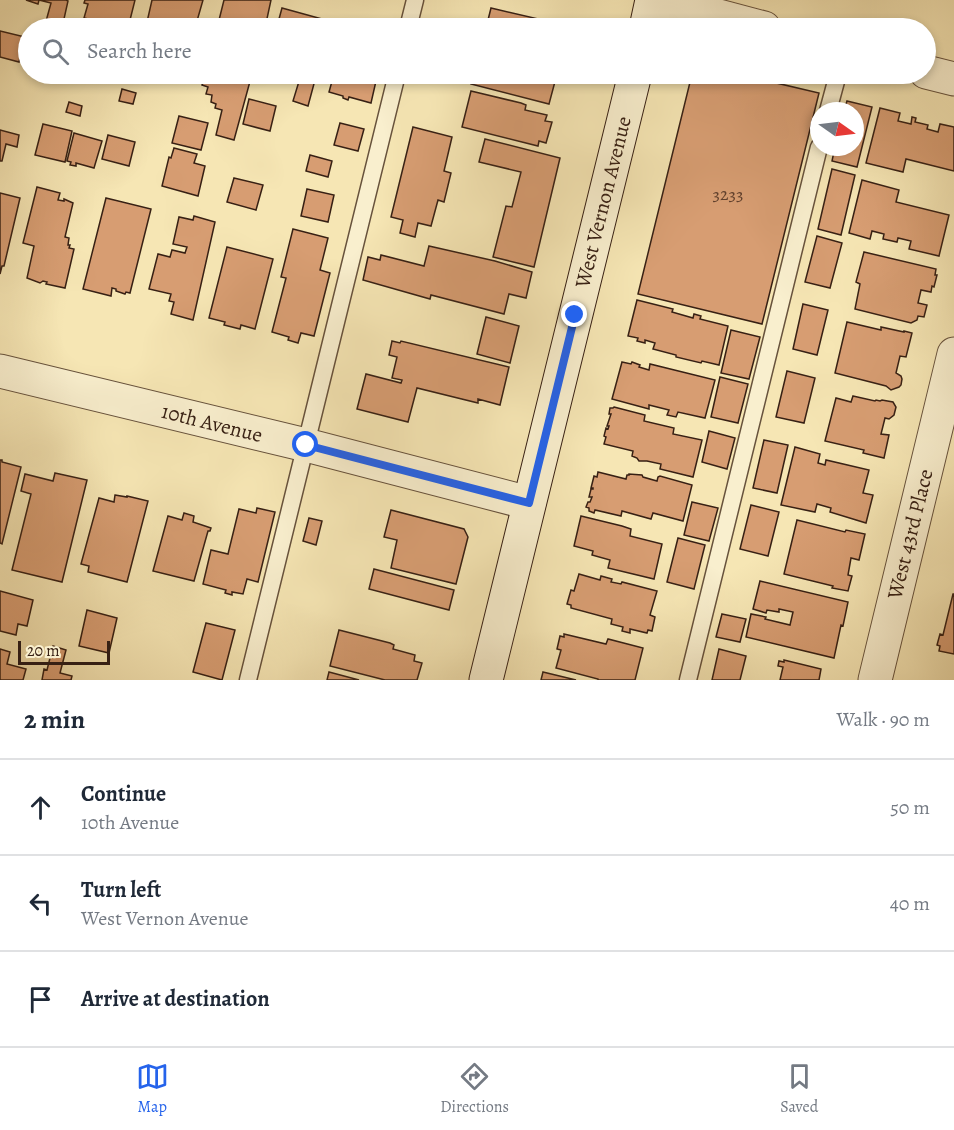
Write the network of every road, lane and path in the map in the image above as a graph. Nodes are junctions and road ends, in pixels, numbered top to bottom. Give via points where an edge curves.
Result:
1 (415, 0) edge
2 (652, 0) edge
3 (658, 0) edge
4 (410, 18) edge
5 (648, 18) edge
6 (726, 18) edge
7 (936, 74) edge
8 (954, 79) edge
9 (395, 84) edge
10 (633, 84) edge
11 (835, 84) edge
12 (830, 102) edge
13 (817, 156) edge
14 (954, 354) edge
15 (0, 371) edge
16 (306, 445) junction
17 (529, 503) junction
18 (248, 680) edge
19 (486, 680) edge
20 (688, 680) edge
21 (875, 680) edge

1 - 4 lane
2 - 5 street
3 - 6 street
7 - 8 street
9 - 16 lane
10 - 17 street, West Vernon Avenue
11 - 12 lane
13 - 20 lane
14 - 21 street, West 43rd Place
15 - 16 street, 10th Avenue
16 - 17 street, 10th Avenue
16 - 18 lane
17 - 19 street, West Vernon Avenue

